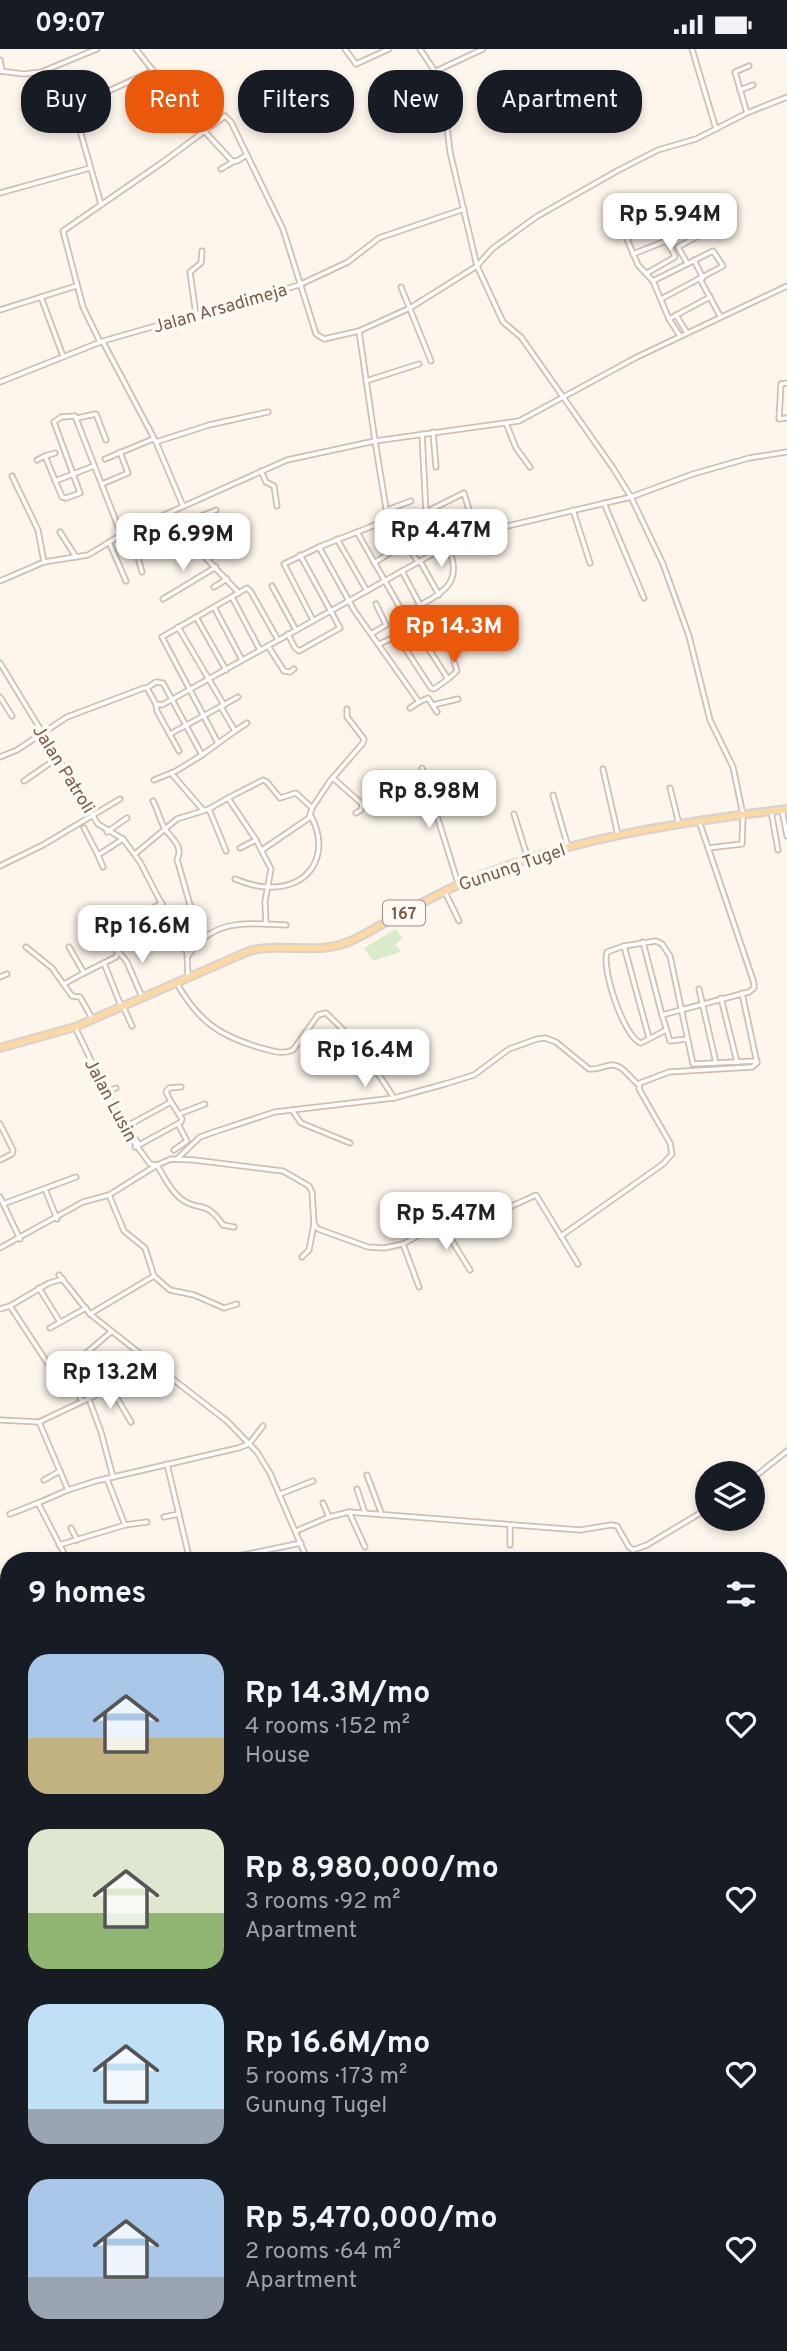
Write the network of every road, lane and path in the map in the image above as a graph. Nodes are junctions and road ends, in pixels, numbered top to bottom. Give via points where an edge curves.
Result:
1 (97, 49) edge
2 (136, 49) edge
3 (345, 49) edge
4 (389, 49) edge
5 (420, 49) edge
6 (483, 49) edge
7 (692, 49) edge
8 (0, 59) edge
9 (749, 66) dead end
10 (151, 70) edge
11 (435, 70) edge
12 (438, 70) edge
13 (1, 71) edge
14 (125, 83) edge
15 (753, 85) dead end
16 (740, 90) junction
17 (787, 97) edge
18 (747, 113) junction
19 (224, 117) edge
20 (716, 129) junction
21 (203, 133) edge
22 (205, 133) edge
23 (448, 133) edge
24 (247, 155) junction
25 (233, 162) junction
26 (90, 168) junction
27 (221, 169) dead end
28 (0, 193) edge
29 (101, 204) junction
30 (691, 208) dead end
31 (464, 209) junction
32 (660, 222) junction
33 (699, 228) dead end
34 (702, 233) dead end
35 (668, 240) junction
36 (202, 251) dead end
37 (633, 254) junction
38 (694, 260) junction
39 (687, 263) junction
40 (477, 266) junction
41 (647, 273) junction
42 (702, 278) junction
43 (653, 281) junction
44 (299, 285) junction
45 (76, 286) junction
46 (787, 286) edge
47 (401, 288) dead end
48 (41, 297) junction
49 (710, 297) junction
50 (660, 299) junction
51 (410, 308) junction
52 (0, 310) edge
53 (196, 315) junction
54 (676, 315) junction
55 (720, 317) junction
56 (669, 319) junction
57 (359, 331) junction
58 (687, 333) junction
59 (680, 337) junction
60 (101, 341) junction
61 (63, 356) junction
62 (431, 361) dead end
63 (419, 364) dead end
64 (366, 381) junction
65 (0, 382) edge
66 (787, 383) edge
67 (563, 398) junction
68 (787, 399) edge
69 (779, 401) junction
70 (268, 412) dead end
71 (77, 418) junction
72 (787, 418) edge
73 (506, 423) junction
74 (433, 432) junction
75 (422, 433) junction
76 (106, 440) dead end
77 (155, 441) junction
78 (375, 441) junction
79 (120, 452) junction
80 (787, 452) edge
81 (55, 453) dead end
82 (45, 456) junction
83 (105, 459) dead end
84 (37, 460) dead end
85 (94, 466) junction
86 (436, 467) dead end
87 (530, 467) dead end
88 (261, 471) junction
89 (74, 473) junction
90 (12, 476) dead end
91 (55, 481) junction
92 (101, 484) junction
93 (631, 497) junction
94 (411, 501) dead end
95 (604, 503) junction
96 (183, 506) junction
97 (276, 506) dead end
98 (216, 510) dead end
99 (387, 510) junction
100 (573, 510) junction
101 (426, 512) junction
102 (470, 513) junction
103 (165, 515) junction
104 (388, 520) junction
105 (176, 526) junction
106 (357, 531) junction
107 (432, 531) junction
108 (60, 532) dead end
109 (124, 533) junction
110 (470, 534) junction
111 (337, 539) junction
112 (109, 542) junction
113 (447, 546) junction
114 (319, 547) junction
115 (440, 549) junction
116 (393, 551) junction
117 (300, 555) junction
118 (76, 557) junction
119 (419, 561) junction
120 (44, 562) junction
121 (374, 563) junction
122 (590, 563) dead end
123 (216, 567) junction
124 (402, 571) junction
125 (142, 572) dead end
126 (227, 578) junction
127 (0, 580) edge
128 (126, 581) dead end
129 (384, 581) junction
130 (272, 586) dead end
131 (214, 587) dead end
132 (367, 591) junction
133 (239, 593) junction
134 (439, 595) junction
135 (232, 597) junction
136 (644, 598) dead end
137 (163, 599) dead end
138 (349, 601) junction
139 (376, 604) dead end
140 (420, 605) junction
141 (214, 607) junction
142 (331, 610) junction
143 (403, 615) junction
144 (196, 617) junction
145 (313, 620) junction
146 (434, 621) junction
147 (410, 625) dead end
148 (178, 627) junction
149 (415, 629) junction
150 (296, 630) junction
151 (288, 634) junction
152 (371, 634) junction
153 (397, 636) junction
154 (278, 640) junction
155 (379, 644) junction
156 (268, 646) junction
157 (260, 650) junction
158 (454, 651) junction
159 (242, 660) junction
160 (0, 663) edge
161 (294, 669) dead end
162 (226, 670) junction
163 (448, 679) junction
164 (209, 680) junction
165 (147, 688) junction
166 (189, 691) junction
167 (0, 697) edge
168 (238, 697) dead end
169 (458, 699) dead end
170 (172, 700) junction
171 (419, 702) junction
172 (156, 705) junction
173 (433, 705) junction
174 (222, 706) junction
175 (410, 708) dead end
176 (348, 709) dead end
177 (437, 712) dead end
178 (12, 716) dead end
179 (204, 716) junction
180 (247, 723) dead end
181 (186, 725) junction
182 (235, 731) junction
183 (41, 734) junction
184 (170, 734) junction
185 (218, 743) junction
186 (180, 751) dead end
187 (202, 755) junction
188 (0, 757) edge
189 (57, 759) junction
190 (422, 768) dead end
191 (603, 769) dead end
192 (171, 773) junction
193 (333, 777) junction
194 (154, 780) dead end
195 (24, 781) dead end
196 (670, 788) dead end
197 (553, 796) dead end
198 (228, 798) junction
199 (120, 799) dead end
200 (153, 801) dead end
201 (312, 808) junction
202 (203, 810) junction
203 (209, 810) junction
204 (784, 810) edge
205 (771, 811) junction
206 (356, 813) dead end
207 (92, 814) junction
208 (514, 814) dead end
209 (743, 815) junction
210 (311, 816) junction
211 (127, 818) dead end
212 (699, 821) junction
213 (679, 824) junction
214 (83, 828) dead end
215 (165, 829) junction
216 (107, 832) junction
217 (618, 835) junction
218 (787, 836) edge
219 (123, 839) junction
220 (256, 840) junction
221 (569, 847) junction
222 (240, 848) dead end
223 (708, 848) junction
224 (262, 850) junction
225 (778, 850) dead end
226 (226, 851) dead end
227 (135, 854) junction
228 (98, 855) junction
229 (528, 859) junction
230 (0, 866) edge
231 (103, 867) dead end
232 (235, 879) dead end
233 (458, 885) junction
234 (268, 888) junction
235 (445, 892) junction
236 (162, 902) junction
237 (459, 921) dead end
238 (266, 924) junction
239 (286, 925) dead end
240 (202, 938) junction
241 (643, 942) junction
242 (624, 946) junction
243 (26, 947) dead end
244 (69, 947) dead end
245 (118, 951) junction
246 (188, 956) junction
247 (104, 963) junction
248 (84, 972) junction
249 (7, 974) dead end
250 (0, 977) edge
251 (188, 977) junction
252 (176, 982) junction
253 (64, 984) junction
254 (699, 989) dead end
255 (742, 993) junction
256 (142, 997) junction
257 (721, 998) junction
258 (701, 1003) junction
259 (122, 1006) junction
260 (680, 1009) junction
261 (662, 1015) junction
262 (93, 1020) junction
263 (132, 1026) dead end
264 (75, 1027) junction
265 (666, 1030) junction
266 (649, 1038) junction
267 (687, 1038) junction
268 (0, 1048) edge
269 (758, 1061) junction
270 (737, 1062) junction
271 (716, 1063) junction
272 (639, 1085) junction
273 (181, 1087) dead end
274 (116, 1088) dead end
275 (106, 1092) junction
276 (394, 1098) junction
277 (171, 1102) junction
278 (205, 1104) dead end
279 (292, 1110) junction
280 (179, 1114) junction
281 (178, 1123) junction
282 (0, 1124) edge
283 (350, 1143) dead end
284 (137, 1146) junction
285 (174, 1150) dead end
286 (177, 1159) junction
287 (0, 1160) edge
288 (156, 1165) junction
289 (76, 1177) dead end
290 (45, 1189) junction
291 (108, 1195) junction
292 (0, 1197) edge
293 (3, 1207) edge
294 (57, 1219) junction
295 (441, 1223) junction
296 (314, 1224) junction
297 (234, 1227) dead end
298 (561, 1236) junction
299 (20, 1239) junction
300 (402, 1244) junction
301 (0, 1248) edge
302 (303, 1257) dead end
303 (578, 1264) dead end
304 (470, 1270) dead end
305 (59, 1275) dead end
306 (154, 1276) junction
307 (63, 1279) junction
308 (419, 1287) dead end
309 (39, 1288) junction
310 (237, 1304) dead end
311 (10, 1307) junction
312 (86, 1308) junction
313 (0, 1309) edge
314 (90, 1314) junction
315 (60, 1322) junction
316 (50, 1328) dead end
317 (111, 1332) junction
318 (152, 1363) junction
319 (65, 1371) junction
320 (111, 1388) junction
321 (82, 1401) junction
322 (90, 1402) dead end
323 (0, 1419) edge
324 (39, 1422) junction
325 (131, 1422) dead end
326 (262, 1426) dead end
327 (249, 1444) junction
328 (787, 1451) edge
329 (167, 1464) junction
330 (765, 1469) edge
331 (60, 1471) junction
332 (367, 1475) dead end
333 (110, 1478) junction
334 (44, 1480) dead end
335 (313, 1481) dead end
336 (357, 1489) dead end
337 (68, 1490) junction
338 (280, 1494) junction
339 (38, 1503) junction
340 (323, 1503) dead end
341 (349, 1511) junction
342 (365, 1513) junction
343 (10, 1514) dead end
344 (179, 1514) junction
345 (382, 1515) junction
346 (695, 1516) edge
347 (164, 1517) dead end
348 (329, 1517) junction
349 (147, 1522) dead end
350 (125, 1525) junction
351 (510, 1525) junction
352 (71, 1528) dead end
353 (296, 1531) junction
354 (77, 1540) junction
355 (301, 1543) junction
356 (59, 1545) junction
357 (510, 1545) dead end
358 (365, 1547) dead end
359 (63, 1552) edge
360 (188, 1552) edge
361 (258, 1552) edge
362 (304, 1552) edge

1 - 13 street via 41,72
2 - 10 street
3 - 4 street via 356,64
5 - 11 street
6 - 12 street
7 - 20 street
8 - 13 street
9 - 16 street via 735,72
14 - 26 street via 87,101 75,113
15 - 16 street
16 - 18 street
17 - 18 street
18 - 20 street
19 - 24 street
20 - 40 street via 658,150 573,195 505,239
21 - 29 street
22 - 25 street
23 - 31 street
24 - 25 street
24 - 44 street via 279,219
25 - 27 street
26 - 28 street
26 - 29 street
29 - 45 street via 63,231
30 - 32 street
31 - 40 street
31 - 44 street via 379,238 348,262
32 - 35 street
32 - 37 street via 627,238
33 - 35 street
34 - 39 street via 678,247
35 - 37 street
35 - 41 street via 674,259
36 - 53 street via 201,263 190,272
37 - 41 street
38 - 39 street
38 - 42 street
38 - 42 street via 714,250 723,266
39 - 43 street
40 - 51 street
40 - 67 street via 503,322 521,337
41 - 43 street
42 - 49 street
42 - 50 street
43 - 50 street
44 - 53 street, Jalan Arsadimeja
44 - 57 street, Jalan Arsadimeja via 320,338
45 - 48 street
45 - 60 street
46 - 55 street
47 - 51 street
48 - 52 street
48 - 61 street
49 - 54 street
49 - 55 street
50 - 56 street
51 - 57 street
51 - 62 street
53 - 60 street, Jalan Arsadimeja
54 - 56 street
54 - 58 street
55 - 58 street
56 - 59 street
57 - 64 street
58 - 59 street
59 - 67 street
60 - 61 street, Jalan Arsadimeja
60 - 77 street
61 - 65 street, Jalan Arsadimeja
63 - 64 street
64 - 78 street
66 - 69 street via 781,384
67 - 73 street
67 - 93 street
68 - 69 street
69 - 72 street via 779,419
70 - 77 street
71 - 76 street via 96,414
71 - 85 street
71 - 89 street via 66,416 54,422
73 - 74 street
73 - 87 street
74 - 75 street
74 - 86 street
75 - 78 street
75 - 101 street
77 - 79 street
77 - 96 street
78 - 88 street via 287,460
78 - 99 street
79 - 83 street
79 - 92 street via 128,473
80 - 93 street via 693,474
81 - 82 street
82 - 84 street
82 - 91 street
85 - 89 street
85 - 92 street
88 - 96 street
88 - 97 street via 274,486
89 - 91 street
89 - 91 street via 79,494 64,498
90 - 120 street via 38,530
92 - 109 street
93 - 95 street
93 - 209 street via 663,564 689,636 710,720 733,767
94 - 99 street
95 - 100 street
95 - 136 street
96 - 103 street
98 - 105 street
99 - 104 street
100 - 110 street
100 - 122 street
101 - 102 street via 464,493
101 - 107 street
102 - 107 street
102 - 110 street
103 - 105 street
103 - 109 street
104 - 106 street
104 - 116 street
105 - 123 street
106 - 111 street
106 - 121 street
107 - 115 street
108 - 118 street
109 - 112 street
109 - 125 street
110 - 113 street
111 - 114 street
111 - 132 street
112 - 118 street via 96,552
112 - 128 street
113 - 115 street
113 - 134 street via 453,570 448,587
114 - 117 street
114 - 138 street
115 - 119 street
116 - 119 street via 407,545
116 - 121 street
117 - 142 street
117 - 145 street via 284,566
118 - 120 street
119 - 124 street
119 - 134 street
120 - 127 street
121 - 129 street
123 - 126 street
123 - 137 street
124 - 129 street
124 - 140 street
126 - 131 street
126 - 133 street
129 - 132 street
129 - 143 street
130 - 150 street
132 - 138 street
133 - 135 street
133 - 154 street via 250,589
134 - 140 street
135 - 141 street
135 - 157 street
138 - 142 street
138 - 152 street
139 - 152 street via 386,625
140 - 143 street
141 - 144 street
141 - 159 street
142 - 145 street
142 - 151 street via 338,630 299,651
143 - 147 street
144 - 148 street
144 - 162 street
145 - 150 street
146 - 149 street
146 - 158 street
146 - 158 street via 451,613 456,617
148 - 164 street
148 - 166 street via 162,639
149 - 153 street
149 - 163 street
150 - 151 street
151 - 154 street
152 - 155 street
153 - 155 street
153 - 163 street via 431,688
154 - 156 street
155 - 171 street
156 - 157 street
156 - 161 street via 284,671
157 - 159 street
158 - 163 street via 457,671
159 - 162 street
160 - 183 street, Jalan Patroli
162 - 164 street
164 - 166 street
164 - 174 street
165 - 170 street via 160,682
165 - 172 street
165 - 183 street via 67,717
166 - 170 street
166 - 179 street
167 - 178 street
168 - 174 street
169 - 173 street
170 - 172 street
170 - 181 street
171 - 173 street via 428,698
171 - 175 street
172 - 184 street
173 - 177 street
174 - 179 street
174 - 182 street
176 - 193 street via 347,717 364,741
179 - 181 street
179 - 185 street
180 - 182 street
181 - 184 street
181 - 187 street
182 - 185 street
183 - 188 street
183 - 189 street, Jalan Patroli
184 - 186 street
185 - 187 street
187 - 192 street
189 - 195 street
189 - 207 street, Jalan Patroli
190 - 233 street
191 - 217 street
192 - 194 street
192 - 202 street
193 - 201 street
193 - 206 street via 362,804
196 - 213 street
197 - 221 street
198 - 201 street via 263,780 280,798 296,793
198 - 203 street
198 - 220 street
199 - 207 street
200 - 215 street
201 - 210 street
202 - 203 street
202 - 215 street via 177,819
203 - 226 street
204 - 205 main road, Gunung Tugel / 167
204 - 218 street
205 - 209 main road, Gunung Tugel / 167
205 - 225 street
207 - 216 street, Jalan Patroli
207 - 230 street
208 - 229 street
209 - 212 main road, Gunung Tugel / 167
209 - 223 street via 742,844
210 - 224 street
210 - 234 street via 320,843 316,864 289,885
211 - 216 street
212 - 213 main road, Gunung Tugel / 167
212 - 223 street
213 - 217 main road, Gunung Tugel / 167
214 - 228 street
215 - 227 street
215 - 240 street via 178,846 177,859
216 - 219 street, Jalan Patroli
217 - 221 main road, Gunung Tugel / 167
219 - 227 street, Jalan Patroli
219 - 228 street
220 - 222 street
220 - 224 street
221 - 229 main road, Gunung Tugel / 167
223 - 255 street via 754,983 752,990
224 - 234 street via 271,869
227 - 236 street, Jalan Patroli
228 - 231 street
229 - 233 main road, Gunung Tugel / 167
232 - 234 street
233 - 235 main road, Gunung Tugel / 167
234 - 238 street
235 - 237 street
235 - 251 main road, Gunung Tugel / 167 via 342,944 254,950
236 - 245 street via 109,931
236 - 246 street, Jalan Patroli
238 - 239 street
238 - 240 street via 225,926
240 - 246 street
241 - 242 street
241 - 260 street via 659,942 670,956
241 - 261 street
242 - 266 street
242 - 266 street via 607,952 607,969 632,1038 638,1043
243 - 253 street
244 - 248 street
245 - 247 street
245 - 256 street
246 - 251 street, Jalan Patroli
247 - 248 street
247 - 259 street
248 - 253 street
249 - 250 street
251 - 252 main road, Gunung Tugel / 167
252 - 256 main road, Gunung Tugel / 167
252 - 276 street via 190,1005 215,1029 277,1053 293,1049 318,1015 326,1013 360,1046
253 - 262 street via 72,996 80,997
254 - 258 street
255 - 257 street
255 - 269 street
256 - 259 main road, Gunung Tugel / 167
257 - 258 street
257 - 270 street
258 - 260 street
258 - 271 street
259 - 262 main road, Gunung Tugel / 167
259 - 263 street
260 - 261 street
260 - 267 street
261 - 265 street
262 - 264 main road, Gunung Tugel / 167
264 - 268 main road, Gunung Tugel / 167
264 - 275 street, Jalan Lusin
265 - 266 street
265 - 267 street via 670,1041
267 - 271 street via 693,1064
269 - 270 street
269 - 272 street via 751,1067 669,1072
270 - 271 street
272 - 276 street via 618,1066 589,1069 556,1042 537,1038 509,1049 474,1075
272 - 298 street via 672,1154
273 - 277 street via 167,1090
274 - 275 street
275 - 284 street, Jalan Lusin
276 - 279 street
277 - 280 street
277 - 284 street via 129,1125
278 - 280 street
279 - 283 street via 301,1123
279 - 286 street via 204,1135
280 - 281 street via 182,1119
281 - 284 street
281 - 285 street via 187,1141
282 - 287 street via 13,1150
284 - 288 street, Jalan Lusin via 150,1164
286 - 288 street
286 - 296 street via 273,1168 307,1184 312,1192
288 - 291 street
288 - 297 street, Jalan Lusin via 180,1199 207,1207 223,1225
289 - 290 street
290 - 293 street
290 - 294 street
291 - 294 street via 87,1200
291 - 306 street via 124,1231 145,1248
292 - 293 street
293 - 299 street
294 - 299 street
295 - 298 street via 455,1216 475,1222 537,1195
295 - 300 street
295 - 304 street
296 - 300 street via 321,1231 368,1247
296 - 302 street
298 - 303 street
299 - 301 street
300 - 308 street
305 - 307 street
306 - 310 street via 170,1290 223,1308
306 - 314 street
307 - 309 street
307 - 312 street
309 - 311 street
309 - 315 street
311 - 313 street
311 - 319 street via 50,1367
312 - 314 street
312 - 315 street
314 - 317 street
315 - 316 street
317 - 318 street
317 - 319 street
318 - 320 street
318 - 327 street
319 - 321 street
320 - 321 street
320 - 325 street
321 - 324 street
322 - 333 street via 102,1432
323 - 324 street
324 - 331 street
326 - 327 street
327 - 329 street
327 - 338 street
328 - 330 street
329 - 333 street
329 - 344 street
331 - 334 street
331 - 337 street
332 - 345 street
333 - 337 street
333 - 350 street
335 - 338 street
336 - 342 street
337 - 339 street
338 - 353 street
339 - 343 street
339 - 356 street
340 - 348 street
341 - 342 street
341 - 348 street
341 - 358 street
342 - 345 street
344 - 347 street
344 - 360 street
345 - 351 street
346 - 351 street via 634,1549 614,1526 580,1530
348 - 353 street
349 - 350 street
350 - 354 street
351 - 357 street
352 - 354 street
353 - 355 street
354 - 356 street
355 - 361 street
355 - 362 street
356 - 359 street

